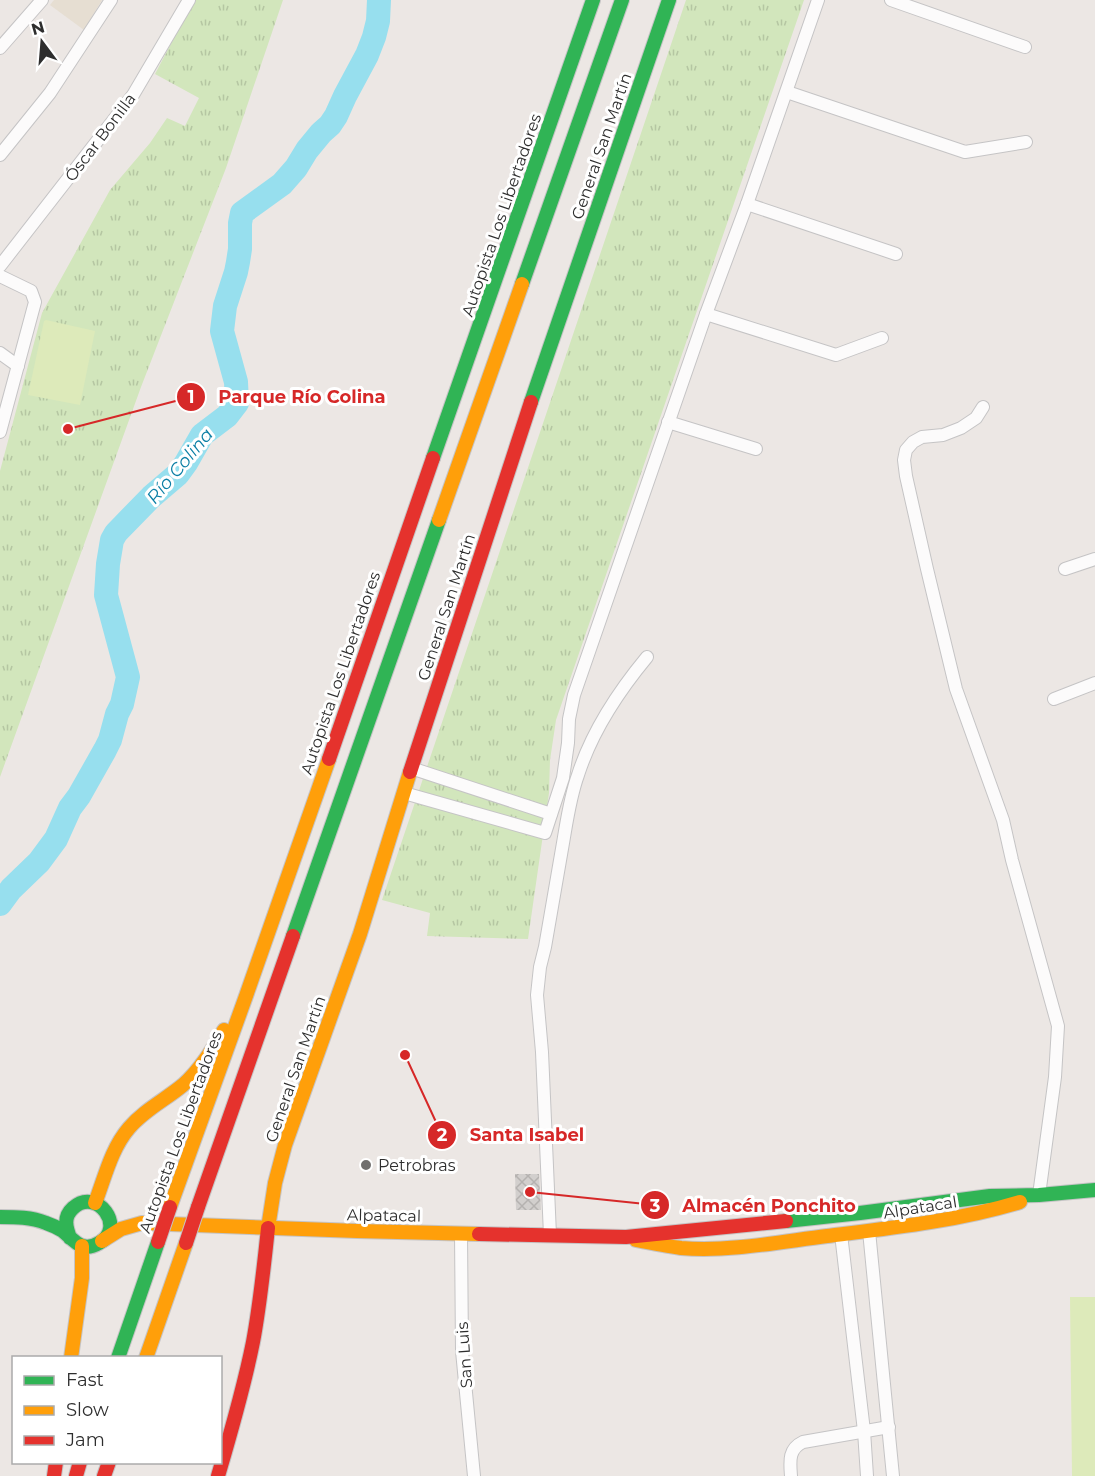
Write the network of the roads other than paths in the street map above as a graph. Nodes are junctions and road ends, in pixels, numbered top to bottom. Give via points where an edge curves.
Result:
1 (42, 0) edge
2 (111, 0) edge
3 (189, 0) edge
4 (593, 0) edge
5 (622, 0) edge
6 (669, 0) edge
7 (818, 0) edge
8 (891, 0) edge
9 (1, 46) edge
10 (1025, 47) dead end
11 (787, 92) junction
12 (1026, 142) dead end
13 (0, 155) edge
14 (747, 204) junction
15 (896, 254) dead end
16 (0, 266) edge
17 (0, 276) edge
18 (706, 314) junction
19 (882, 338) dead end
20 (0, 353) edge
21 (18, 366) junction
22 (983, 407) dead end
23 (668, 422) junction
24 (1, 424) edge
25 (756, 449) dead end
26 (1095, 559) edge
27 (1065, 569) dead end
28 (647, 657) dead end
29 (1095, 683) edge
30 (1054, 699) dead end
31 (411, 768) junction
32 (404, 792) junction
33 (551, 814) junction
34 (246, 996) junction
35 (1095, 1190) edge
36 (1039, 1195) junction
37 (949, 1201) junction
38 (78, 1204) junction
39 (97, 1204) junction
40 (0, 1217) edge
41 (29, 1218) junction
42 (950, 1220) junction
43 (142, 1222) junction
44 (268, 1228) junction
45 (710, 1229) junction
46 (869, 1231) junction
47 (461, 1233) junction
48 (841, 1234) junction
49 (550, 1235) junction
50 (626, 1237) junction
51 (70, 1238) junction
52 (102, 1241) junction
53 (82, 1246) junction
54 (713, 1249) junction
55 (71, 1356) edge
56 (119, 1356) edge
57 (147, 1356) edge
58 (889, 1426) junction
59 (864, 1431) junction
60 (222, 1462) edge
61 (474, 1476) edge
62 (791, 1476) edge
63 (867, 1476) edge
64 (893, 1476) edge

1 - 9 street
2 - 13 street via 50,93
3 - 16 street, Óscar Bonilla via 133,95
4 - 34 main road, Autopista Los Libertadores
5 - 57 main road, bridge
6 - 31 main road, General San Martín via 535,389
7 - 11 street
8 - 10 street
11 - 12 street via 965,152
11 - 14 street
14 - 15 street
14 - 18 street
17 - 21 street via 31,291 35,302
18 - 19 street via 836,355
18 - 23 street
20 - 21 street
21 - 24 street
22 - 36 street via 976,418 961,428 913,442 904,460 956,688 1003,820 1058,1026
23 - 25 street
23 - 33 street via 574,695 563,778
26 - 27 street
28 - 49 street via 614,700 578,774 540,967 537,995
29 - 30 street
31 - 32 main road, General San Martín
31 - 33 street
32 - 33 street via 545,832
32 - 44 main road, General San Martín via 360,934 282,1156
34 - 39 main road via 195,1073 137,1119 121,1139
34 - 56 main road, Autopista Los Libertadores, bridge
35 - 36 main road, Alpatacal
36 - 37 main road, Alpatacal
36 - 42 main road, Alpatacal
37 - 42 main road via 953,1209
37 - 45 main road, Alpatacal
38 - 39 main road, Alpatacal
38 - 41 main road, Alpatacal
38 - 51 main road via 66,1219
39 - 43 main road, Alpatacal
39 - 52 main road via 109,1219 109,1231
40 - 41 main road, Alpatacal
41 - 51 main road, Alpatacal via 53,1226
42 - 46 main road, Alpatacal
43 - 44 main road, Alpatacal
43 - 52 main road, Alpatacal via 111,1233
44 - 47 main road, Alpatacal
44 - 60 main road, General San Martín via 252,1343
45 - 50 main road, Alpatacal
45 - 54 main road via 708,1237
46 - 48 main road, Alpatacal
46 - 58 street
47 - 49 main road, Alpatacal
47 - 61 street, San Luis via 462,1351
48 - 54 main road, Alpatacal
48 - 59 street
49 - 50 main road, Alpatacal
50 - 54 main road, Alpatacal via 668,1247
51 - 53 main road, Alpatacal
52 - 53 main road, Alpatacal
53 - 55 main road via 82,1278
58 - 59 street
58 - 64 street
59 - 62 street via 797,1444 790,1457
59 - 63 street

